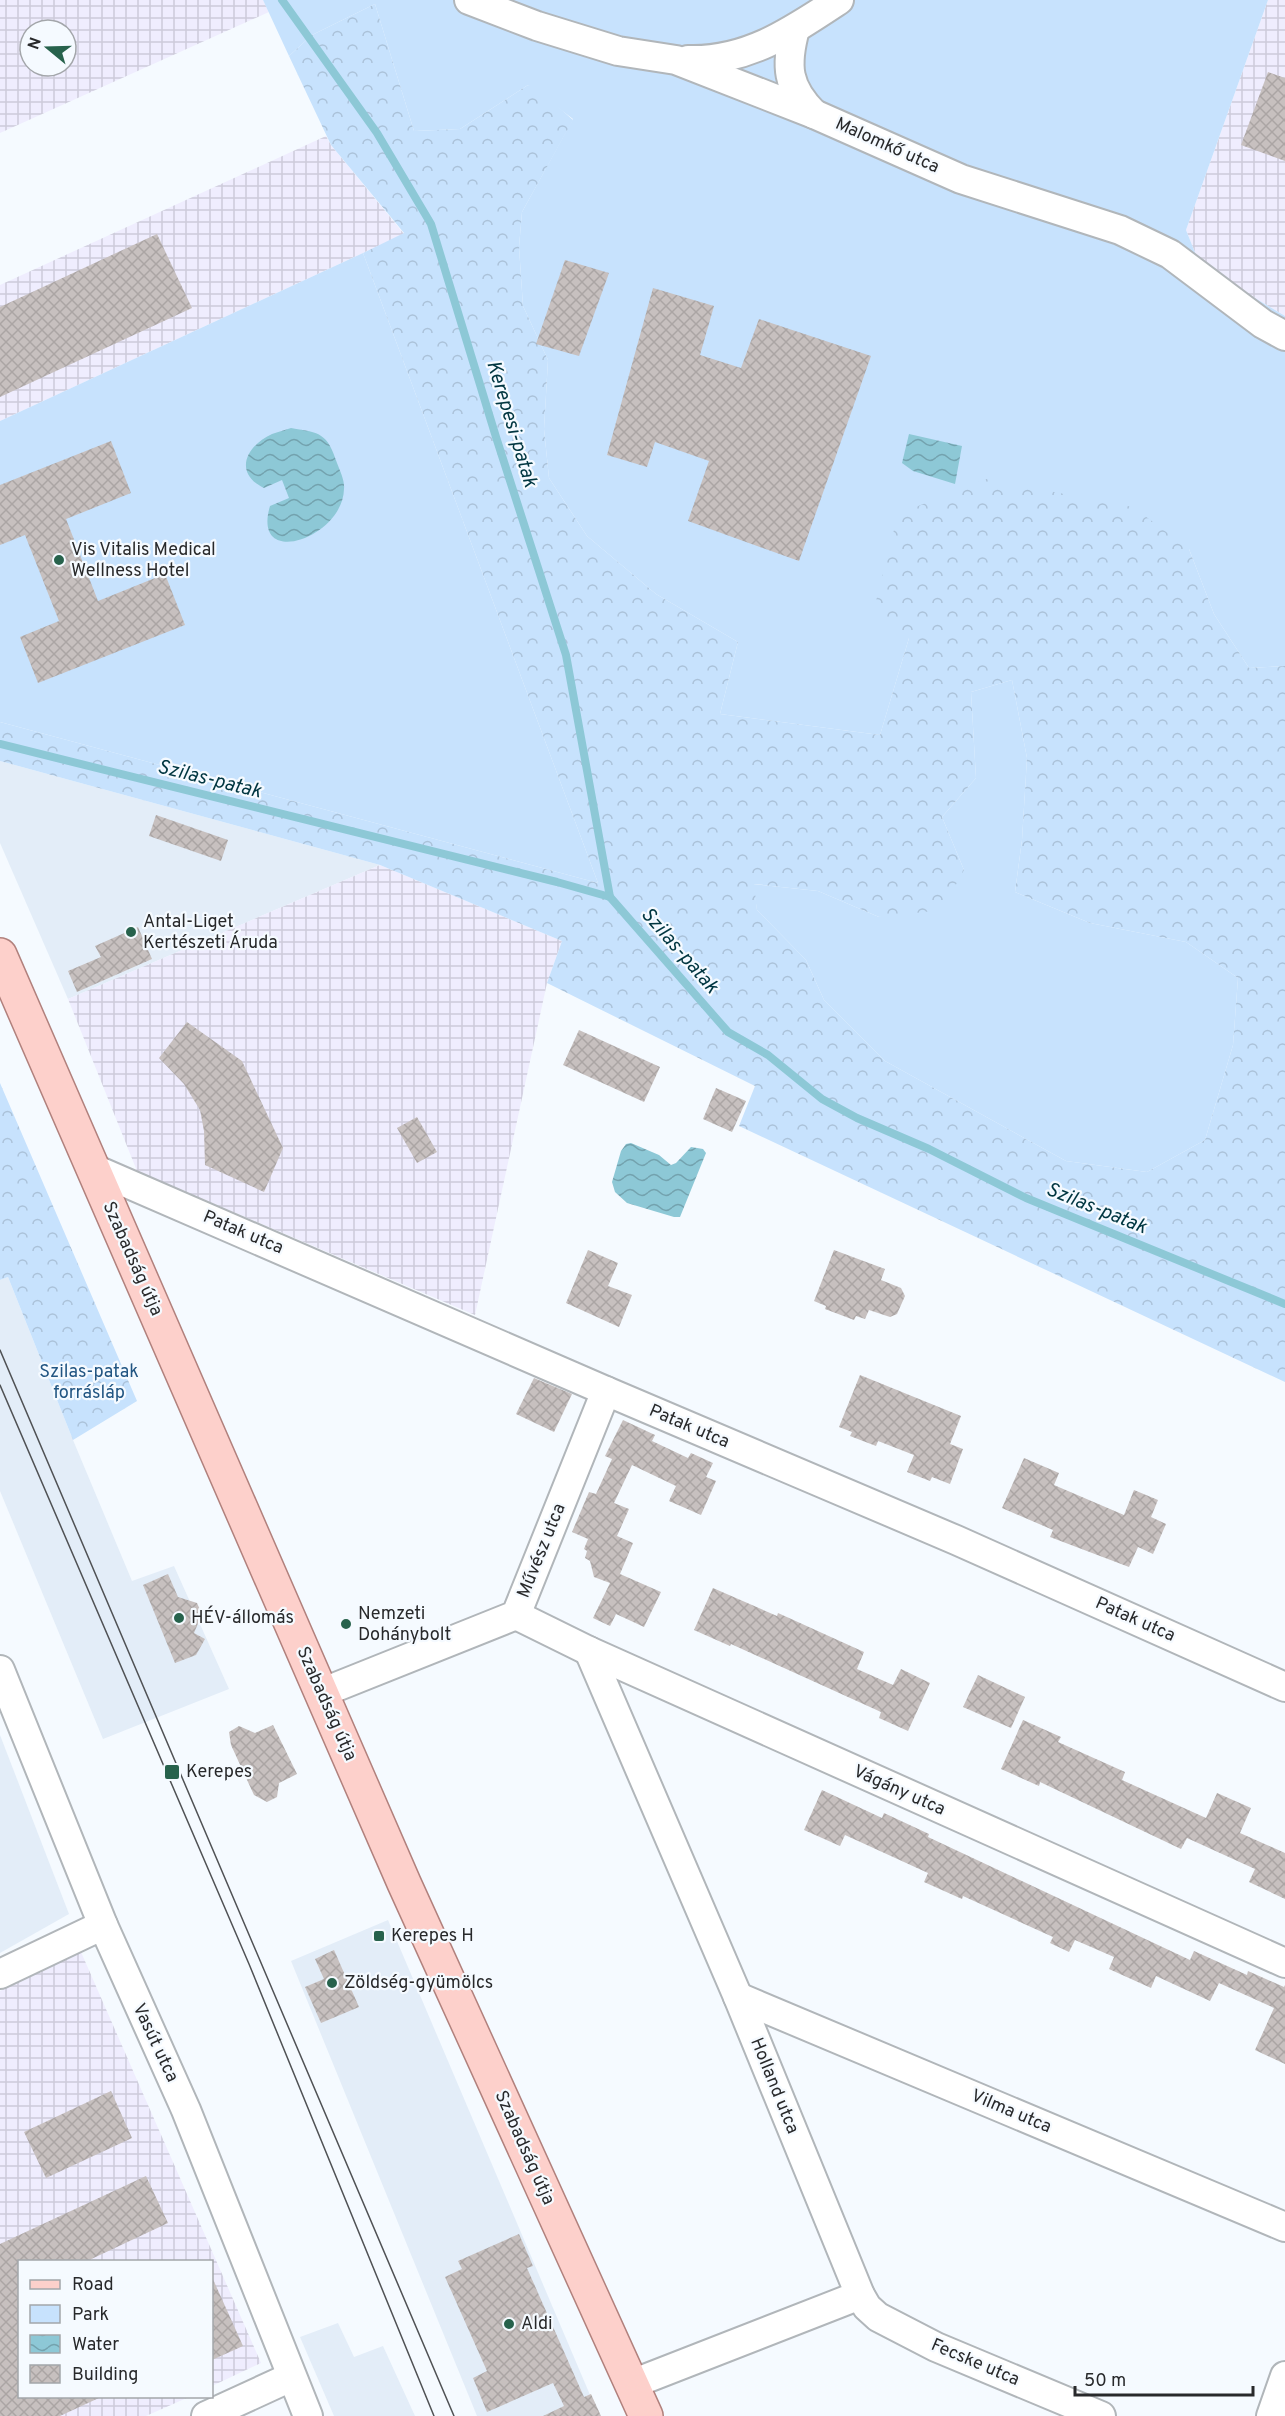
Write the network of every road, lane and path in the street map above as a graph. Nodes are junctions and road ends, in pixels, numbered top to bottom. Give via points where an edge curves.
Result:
1 (469, 0) edge
2 (839, 0) edge
3 (795, 29) junction
4 (676, 60) junction
5 (814, 114) junction
6 (1285, 336) edge
7 (0, 955) edge
8 (92, 1168) junction
9 (606, 1391) junction
10 (516, 1615) junction
11 (588, 1652) junction
12 (0, 1670) edge
13 (1285, 1687) edge
14 (321, 1693) junction
15 (103, 1925) junction
16 (1285, 1963) edge
17 (0, 1974) edge
18 (738, 1997) junction
19 (1285, 2227) edge
20 (860, 2295) junction
21 (1285, 2376) edge
22 (291, 2377) junction
23 (632, 2384) junction
24 (206, 2416) edge
25 (308, 2416) edge
26 (646, 2416) edge
27 (1101, 2416) edge
28 (1271, 2416) edge

1 - 4 street, Malomkő utca via 618,51
2 - 3 street
3 - 4 street via 740,54 710,61
3 - 5 street via 789,53 793,83 800,100
4 - 5 street, Malomkő utca
5 - 6 street, Malomkő utca via 961,179 1148,242
7 - 8 main road, Szabadság útja
8 - 9 street, Patak utca
8 - 14 main road, Szabadság útja
9 - 10 street, Művész utca
9 - 13 street, Patak utca via 956,1540
10 - 11 street, Vágány utca
10 - 14 street, Művész utca
11 - 16 street, Vágány utca
11 - 18 street, Holland utca
12 - 15 street, Vasút utca
14 - 23 main road, Szabadság útja
15 - 17 street
15 - 22 street, Vasút utca via 186,2110
18 - 19 street, Vilma utca
18 - 20 street, Holland utca
20 - 23 street
20 - 27 street, Fecske utca via 878,2317 936,2347
21 - 28 street
22 - 24 street
22 - 25 street, Vasút utca
23 - 26 main road, Szabadság útja

